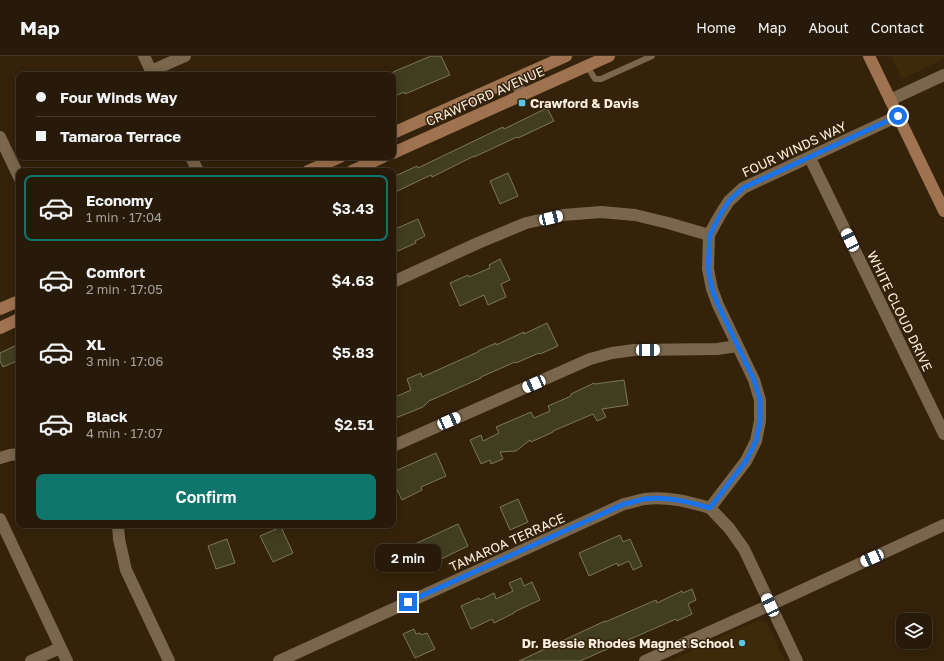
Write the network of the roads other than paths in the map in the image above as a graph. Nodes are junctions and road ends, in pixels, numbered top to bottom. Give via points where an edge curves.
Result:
1 (144, 56) edge
2 (185, 56) edge
3 (566, 56) edge
4 (609, 56) edge
5 (652, 56) edge
6 (869, 56) edge
7 (587, 66) junction
8 (152, 72) edge
9 (154, 72) edge
10 (944, 75) edge
11 (515, 79) junction
12 (522, 95) junction
13 (890, 100) junction
14 (898, 116) junction
15 (396, 132) edge
16 (0, 137) edge
17 (396, 151) edge
18 (810, 158) junction
19 (333, 160) edge
20 (376, 160) edge
21 (315, 168) edge
22 (359, 168) edge
23 (16, 171) edge
24 (944, 211) edge
25 (710, 235) junction
26 (396, 281) edge
27 (16, 302) edge
28 (0, 309) edge
29 (16, 321) edge
30 (0, 328) edge
31 (737, 346) junction
32 (944, 434) edge
33 (396, 445) edge
34 (16, 454) edge
35 (0, 458) edge
36 (710, 508) junction
37 (0, 519) edge
38 (944, 525) edge
39 (118, 528) edge
40 (770, 605) junction
41 (60, 648) junction
42 (31, 661) edge
43 (67, 661) edge
44 (169, 661) edge
45 (279, 661) edge
46 (645, 661) edge
47 (797, 661) edge

1 - 8 street
2 - 9 street
3 - 11 main road, CRAWFORD AVENUE
4 - 7 main road, CRAWFORD AVENUE
5 - 7 lane via 601,79 595,79
6 - 13 main road
7 - 12 main road, CRAWFORD AVENUE
10 - 13 street
11 - 12 street
11 - 15 main road, CRAWFORD AVENUE
12 - 17 main road, CRAWFORD AVENUE
13 - 14 main road
14 - 18 street, FOUR WINDS WAY
14 - 24 main road
16 - 23 street
18 - 25 street, FOUR WINDS WAY via 743,188 729,201
18 - 32 street, WHITE CLOUD DRIVE
19 - 21 main road
20 - 22 main road
25 - 26 street via 635,215 601,212 563,215 526,223
25 - 31 street, FOUR WINDS WAY via 708,269 712,289
27 - 28 main road
29 - 30 main road
31 - 33 street via 717,350 634,350 590,359
31 - 36 street, FOUR WINDS WAY via 754,380 760,400 760,421 756,441 746,461
34 - 35 street
36 - 40 street via 744,549
36 - 45 street, TAMAROA TERRACE via 666,499 646,499 624,504
37 - 41 street
38 - 40 street
39 - 44 street via 126,570
40 - 46 street
40 - 47 street
41 - 42 street
41 - 43 street

